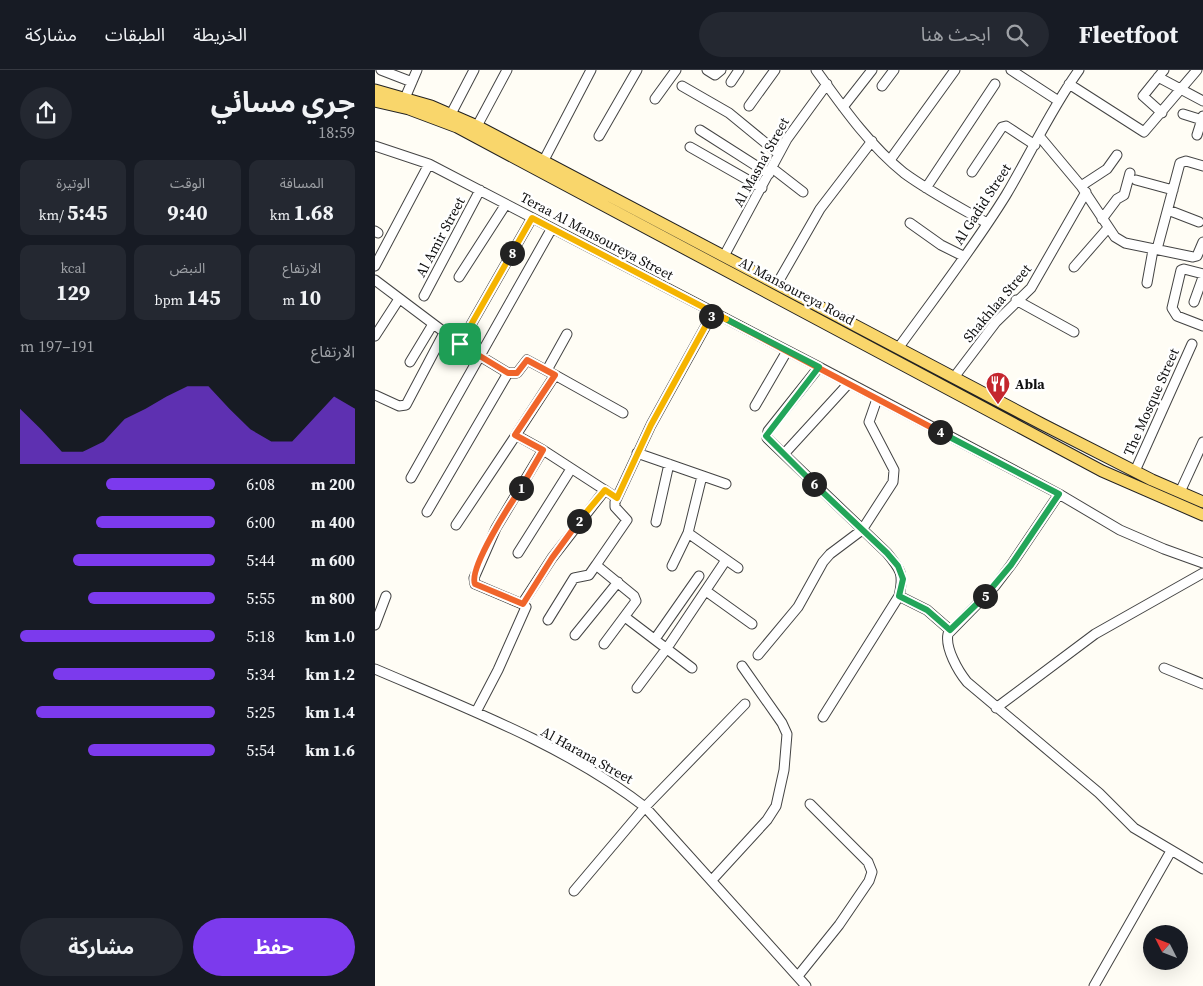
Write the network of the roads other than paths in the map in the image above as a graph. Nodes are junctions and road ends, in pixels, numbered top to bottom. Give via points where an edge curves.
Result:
1 (381, 70) edge
2 (417, 70) edge
3 (474, 70) edge
4 (507, 70) edge
5 (591, 70) edge
6 (637, 70) edge
7 (676, 70) edge
8 (707, 70) edge
9 (721, 70) edge
10 (739, 70) edge
11 (775, 70) edge
12 (816, 70) edge
13 (872, 70) edge
14 (894, 70) edge
15 (955, 70) edge
16 (1011, 70) edge
17 (1079, 70) edge
18 (1197, 70) edge
19 (1161, 74) edge
20 (412, 82) junction
21 (731, 82) dead end
22 (827, 84) junction
23 (995, 84) dead end
24 (1069, 84) junction
25 (682, 86) dead end
26 (882, 86) dead end
27 (375, 90) edge
28 (1179, 90) junction
29 (405, 98) junction
30 (655, 98) dead end
31 (1057, 100) junction
32 (375, 101) edge
33 (1203, 101) edge
34 (749, 106) dead end
35 (843, 107) junction
36 (1162, 113) junction
37 (451, 114) junction
38 (1183, 114) dead end
39 (1202, 118) edge
40 (477, 126) junction
41 (700, 130) dead end
42 (1197, 135) dead end
43 (599, 136) dead end
44 (872, 141) junction
45 (1038, 141) junction
46 (375, 146) edge
47 (690, 147) dead end
48 (779, 154) junction
49 (1117, 155) dead end
50 (544, 160) junction
51 (890, 160) junction
52 (429, 164) junction
53 (1203, 166) edge
54 (771, 171) junction
55 (972, 172) dead end
56 (762, 188) junction
57 (926, 188) junction
58 (1084, 189) junction
59 (480, 190) junction
60 (1173, 190) junction
61 (803, 192) dead end
62 (506, 204) junction
63 (622, 209) junction
64 (1168, 210) junction
65 (532, 218) junction
66 (1102, 219) junction
67 (1199, 222) dead end
68 (910, 223) dead end
69 (987, 223) junction
70 (552, 228) junction
71 (1108, 228) junction
72 (1203, 242) edge
73 (1155, 249) junction
74 (724, 256) junction
75 (963, 256) junction
76 (1199, 256) edge
77 (375, 266) edge
78 (1074, 267) dead end
79 (1203, 276) edge
80 (459, 277) dead end
81 (375, 280) edge
82 (1147, 283) dead end
83 (777, 284) junction
84 (424, 296) dead end
85 (399, 299) junction
86 (1016, 300) junction
87 (1194, 302) dead end
88 (713, 313) junction
89 (433, 324) junction
90 (1203, 326) edge
91 (1074, 332) dead end
92 (444, 333) junction
93 (567, 334) dead end
94 (375, 336) edge
95 (460, 344) junction
96 (1192, 344) dead end
97 (899, 347) junction
98 (787, 352) junction
99 (481, 358) junction
100 (410, 362) dead end
101 (819, 367) junction
102 (508, 373) junction
103 (551, 373) junction
104 (955, 376) junction
105 (849, 383) junction
106 (375, 395) edge
107 (877, 399) junction
108 (755, 406) dead end
109 (623, 412) dead end
110 (515, 435) junction
111 (1203, 442) edge
112 (543, 450) junction
113 (637, 453) junction
114 (784, 454) junction
115 (1108, 458) junction
116 (669, 464) junction
117 (571, 469) junction
118 (1102, 470) junction
119 (1135, 471) junction
120 (702, 476) junction
121 (411, 478) dead end
122 (726, 484) dead end
123 (605, 490) junction
124 (1180, 492) junction
125 (1059, 494) junction
126 (617, 498) junction
127 (1203, 502) edge
128 (427, 512) dead end
129 (1203, 515) edge
130 (656, 522) dead end
131 (456, 525) dead end
132 (862, 530) junction
133 (688, 533) junction
134 (518, 553) dead end
135 (726, 560) junction
136 (1203, 563) edge
137 (596, 565) junction
138 (672, 566) dead end
139 (738, 568) dead end
140 (1203, 573) edge
141 (699, 576) dead end
142 (618, 582) junction
143 (706, 591) junction
144 (386, 596) dead end
145 (899, 596) junction
146 (523, 604) junction
147 (625, 617) junction
148 (548, 620) dead end
149 (752, 624) dead end
150 (375, 625) edge
151 (950, 630) junction
152 (575, 635) dead end
153 (655, 639) junction
154 (604, 644) dead end
155 (667, 648) junction
156 (758, 655) dead end
157 (742, 666) dead end
158 (692, 668) dead end
159 (1164, 668) dead end
160 (375, 669) edge
161 (1203, 684) edge
162 (637, 688) dead end
163 (745, 704) dead end
164 (996, 708) junction
165 (476, 712) junction
166 (823, 717) dead end
167 (810, 804) dead end
168 (645, 806) junction
169 (1171, 851) junction
170 (1203, 869) edge
171 (713, 880) junction
172 (574, 891) dead end
173 (798, 976) junction
174 (806, 986) edge
175 (1094, 986) edge

1 - 20 street
2 - 20 street
3 - 37 street
4 - 40 street
5 - 50 street
6 - 43 street
7 - 30 street
8 - 9 street via 715,75
10 - 21 street
11 - 34 street
12 - 22 street
13 - 35 street
14 - 26 street
15 - 51 street
16 - 31 street
17 - 24 street, Al Gadid Street
18 - 28 street
19 - 28 street
19 - 36 street via 1143,96
20 - 29 street
22 - 35 street
22 - 48 street, Al Masna' Street via 800,118
23 - 57 street
24 - 31 street, Al Gadid Street
24 - 36 street via 1142,132 1147,131
25 - 48 street via 729,113
27 - 29 main road, Al Mansoureya Road
28 - 33 street
28 - 36 street
29 - 37 main road, Al Mansoureya Road
31 - 45 street, Al Gadid Street
32 - 63 main road, Al Mansoureya Road via 409,108 457,127
35 - 44 street
37 - 40 main road, Al Mansoureya Road
38 - 39 street
39 - 42 street
40 - 50 main road, Al Mansoureya Road
41 - 54 street
44 - 51 street
44 - 83 street via 820,208
45 - 55 street via 1002,127
45 - 58 street
45 - 69 street, Al Gadid Street
46 - 52 street, Teraa Al Mansoureya Street
47 - 56 street
48 - 54 street, Al Masna' Street
49 - 58 street via 1107,169
50 - 63 main road, Al Mansoureya Road
51 - 57 street
52 - 59 street, Teraa Al Mansoureya Street
52 - 77 street
53 - 60 street via 1183,161
54 - 56 street, Al Masna' Street
54 - 61 street
56 - 74 street, Al Masna' Street
57 - 69 street
58 - 66 street
58 - 86 street, Shakhlaa Street via 1038,277 1031,288
59 - 62 street, Teraa Al Mansoureya Street
59 - 84 street, Al Amir Street
60 - 64 street
60 - 66 street via 1133,177 1124,195
62 - 65 street, Teraa Al Mansoureya Street
62 - 80 street
63 - 74 main road, Al Mansoureya Road
63 - 118 main road, Al Mansoureya Road
64 - 67 street
64 - 73 street
65 - 70 street, Teraa Al Mansoureya Street
65 - 95 street
66 - 71 street
68 - 75 street via 941,246
69 - 75 street, Al Gadid Street
70 - 88 street, Teraa Al Mansoureya Street
70 - 99 street
71 - 73 street via 1119,240
71 - 78 street
72 - 76 street
73 - 76 street
73 - 82 street
74 - 83 main road, Al Mansoureya Road
75 - 97 street, Al Gadid Street
79 - 87 street
79 - 90 street via 1184,268 1181,270 1172,308 1177,316
81 - 85 street
83 - 97 main road, Al Mansoureya Road
85 - 89 street
85 - 94 street
86 - 91 street
86 - 104 street, Shakhlaa Street
88 - 98 street, Teraa Al Mansoureya Street
88 - 113 street
89 - 92 street
89 - 100 street
92 - 95 street
92 - 106 street via 406,405 399,406
93 - 103 street
95 - 99 street
96 - 119 street, The Mosque Street
97 - 104 main road, Al Mansoureya Road
98 - 101 street, Teraa Al Mansoureya Street
98 - 108 street
99 - 102 street
99 - 121 street
101 - 105 street, Teraa Al Mansoureya Street
101 - 114 street via 767,433 767,438
102 - 103 street via 517,373 527,360
102 - 128 street
103 - 109 street
103 - 110 street
104 - 115 main road, Al Mansoureya Road
105 - 107 street, Teraa Al Mansoureya Street
105 - 114 street
107 - 125 street, Teraa Al Mansoureya Street
107 - 132 street via 869,422 895,476
110 - 112 street
110 - 131 street
111 - 124 street
112 - 117 street
112 - 146 street via 496,528 474,578 480,586
113 - 116 street
113 - 126 street
114 - 132 street
115 - 118 main road
115 - 119 main road, Al Mansoureya Road
116 - 120 street
116 - 130 street
117 - 123 street
117 - 134 street
118 - 129 main road, Al Mansoureya Road
119 - 124 main road, Al Mansoureya Road
120 - 122 street
120 - 133 street
123 - 126 street
123 - 146 street via 552,558
124 - 127 main road, Al Mansoureya Road
125 - 136 street, Teraa Al Mansoureya Street via 1140,540
125 - 151 street via 995,586
126 - 137 street via 615,507 627,520
132 - 145 street via 898,566 903,579
132 - 156 street via 826,558 798,607
133 - 135 street
133 - 138 street
135 - 139 street
135 - 143 street
137 - 142 street
137 - 148 street via 589,575 574,578
140 - 164 street via 1095,634
141 - 153 street
142 - 147 street via 636,598
142 - 152 street
143 - 149 street
143 - 155 street
144 - 150 street
145 - 151 street via 927,610
145 - 166 street
146 - 165 street via 525,612
147 - 153 street
147 - 154 street
151 - 164 street via 948,642 960,674
153 - 155 street
155 - 158 street
155 - 162 street
157 - 171 street via 787,734 784,770 775,806 767,820
159 - 161 street
160 - 165 street, Al Harana Street
163 - 168 street
164 - 169 street via 1099,793 1134,828
165 - 168 street, Al Harana Street via 579,763
167 - 173 street via 868,862 872,872 852,907
168 - 171 street, Al Harana Street
168 - 172 street
169 - 170 street
169 - 175 street
171 - 173 street, Al Harana Street
173 - 174 street, Al Harana Street

